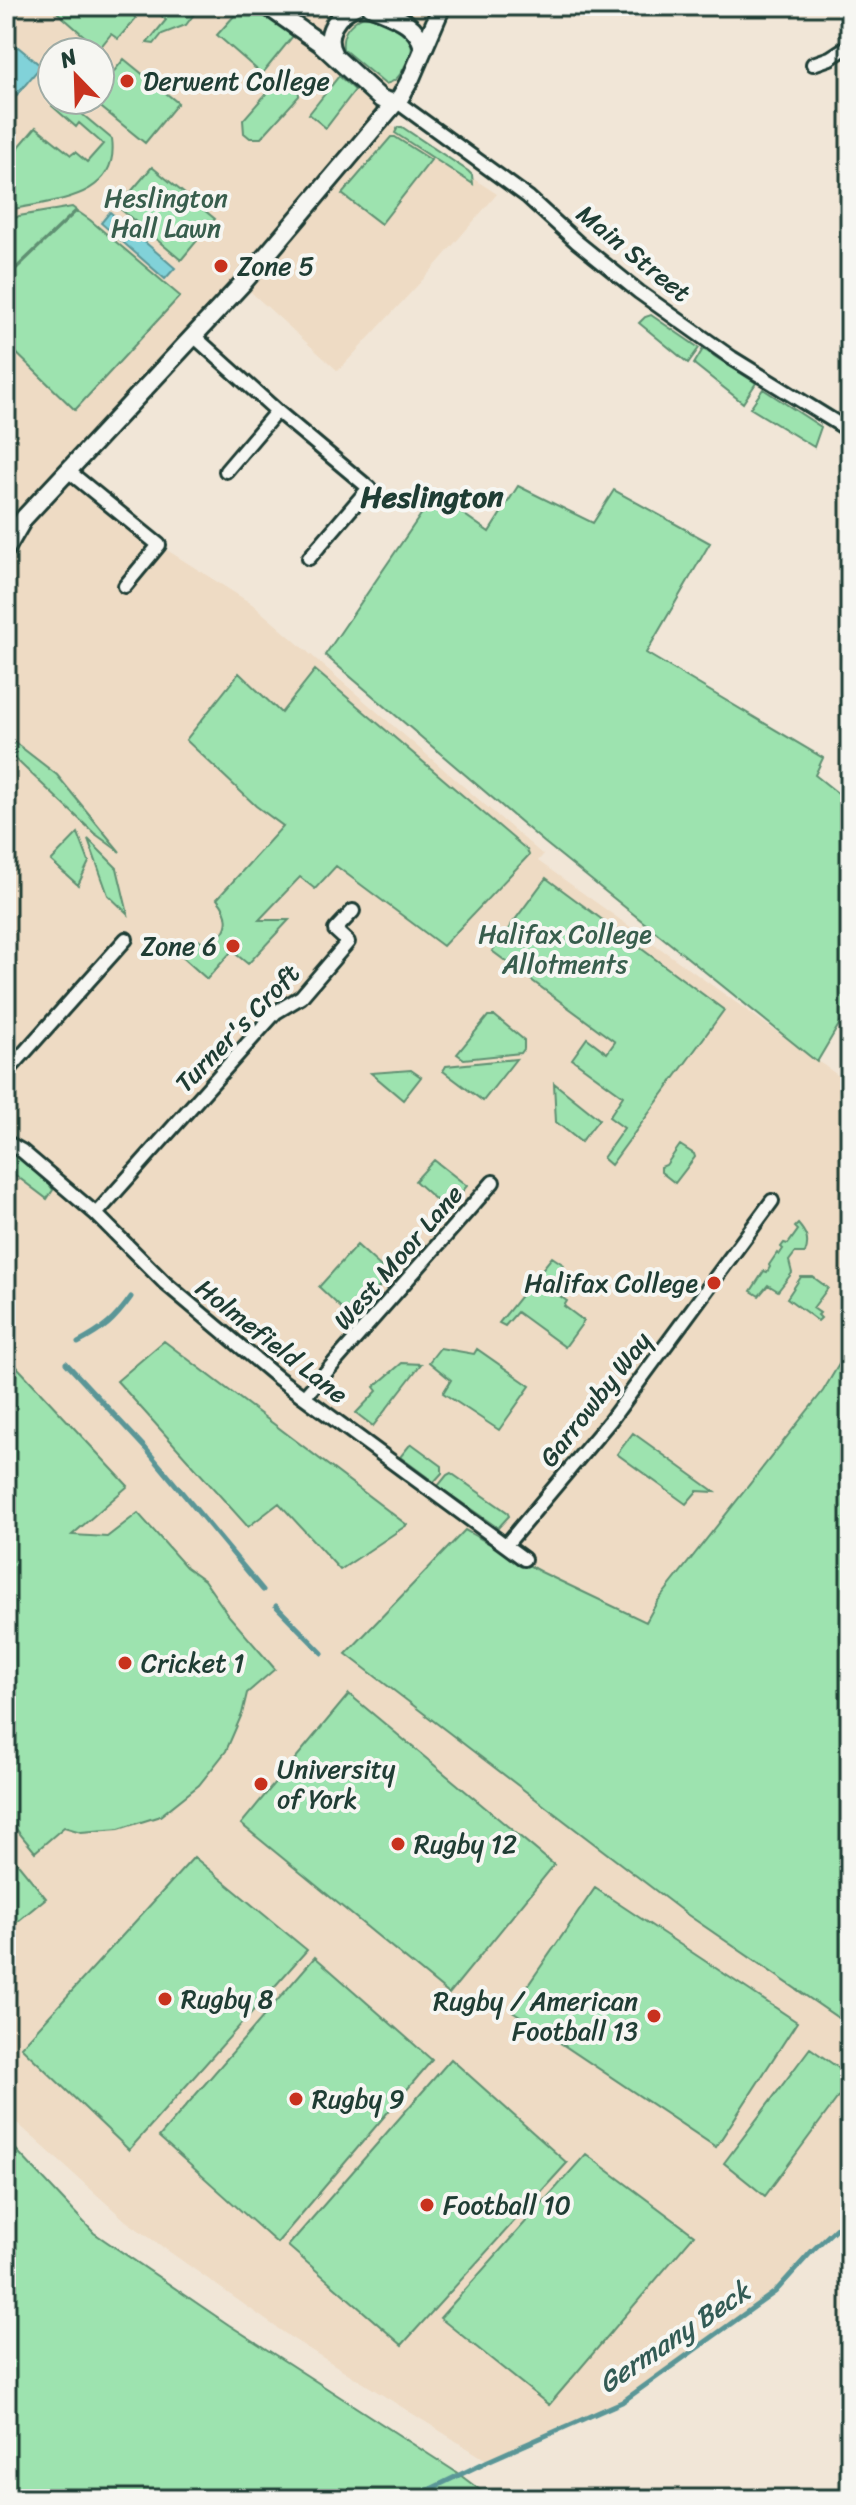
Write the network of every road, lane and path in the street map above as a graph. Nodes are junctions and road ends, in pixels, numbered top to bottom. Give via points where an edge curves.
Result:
1 (267, 6) edge
2 (356, 6) edge
3 (370, 6) edge
4 (440, 10) edge
5 (410, 24) junction
6 (850, 45) edge
7 (423, 47) junction
8 (333, 55) junction
9 (813, 64) dead end
10 (371, 91) junction
11 (395, 102) junction
12 (346, 161) junction
13 (195, 337) junction
14 (277, 411) junction
15 (850, 431) edge
16 (67, 470) junction
17 (226, 471) dead end
18 (11, 526) edge
19 (6, 549) edge
20 (309, 558) dead end
21 (125, 586) dead end
22 (353, 911) dead end
23 (126, 939) dead end
24 (6, 1073) edge
25 (6, 1142) edge
26 (493, 1182) dead end
27 (772, 1201) dead end
28 (96, 1214) junction
29 (305, 1396) junction
30 (506, 1545) junction
31 (524, 1559) dead end

1 - 8 street
2 - 8 street via 339,17 328,36
3 - 5 street
4 - 5 street via 425,22
4 - 7 street
5 - 7 street
6 - 9 street
7 - 11 street
8 - 10 street
10 - 11 street
10 - 12 street via 373,119
11 - 12 street
11 - 15 street, Main Street via 528,197 639,292
12 - 13 street
13 - 14 street
13 - 16 street
14 - 17 street
14 - 20 street via 369,488
16 - 18 street
16 - 21 street via 159,545
18 - 19 street
22 - 28 street, Turner's Croft via 335,930 348,942 301,997 276,1012
23 - 24 street
25 - 28 street, Holmefield Lane
26 - 29 street, West Moor Lane
27 - 30 street, Garrowby Way via 610,1421
28 - 29 street, Holmefield Lane via 165,1283
29 - 30 street, Holmefield Lane
30 - 31 street, Holmefield Lane

